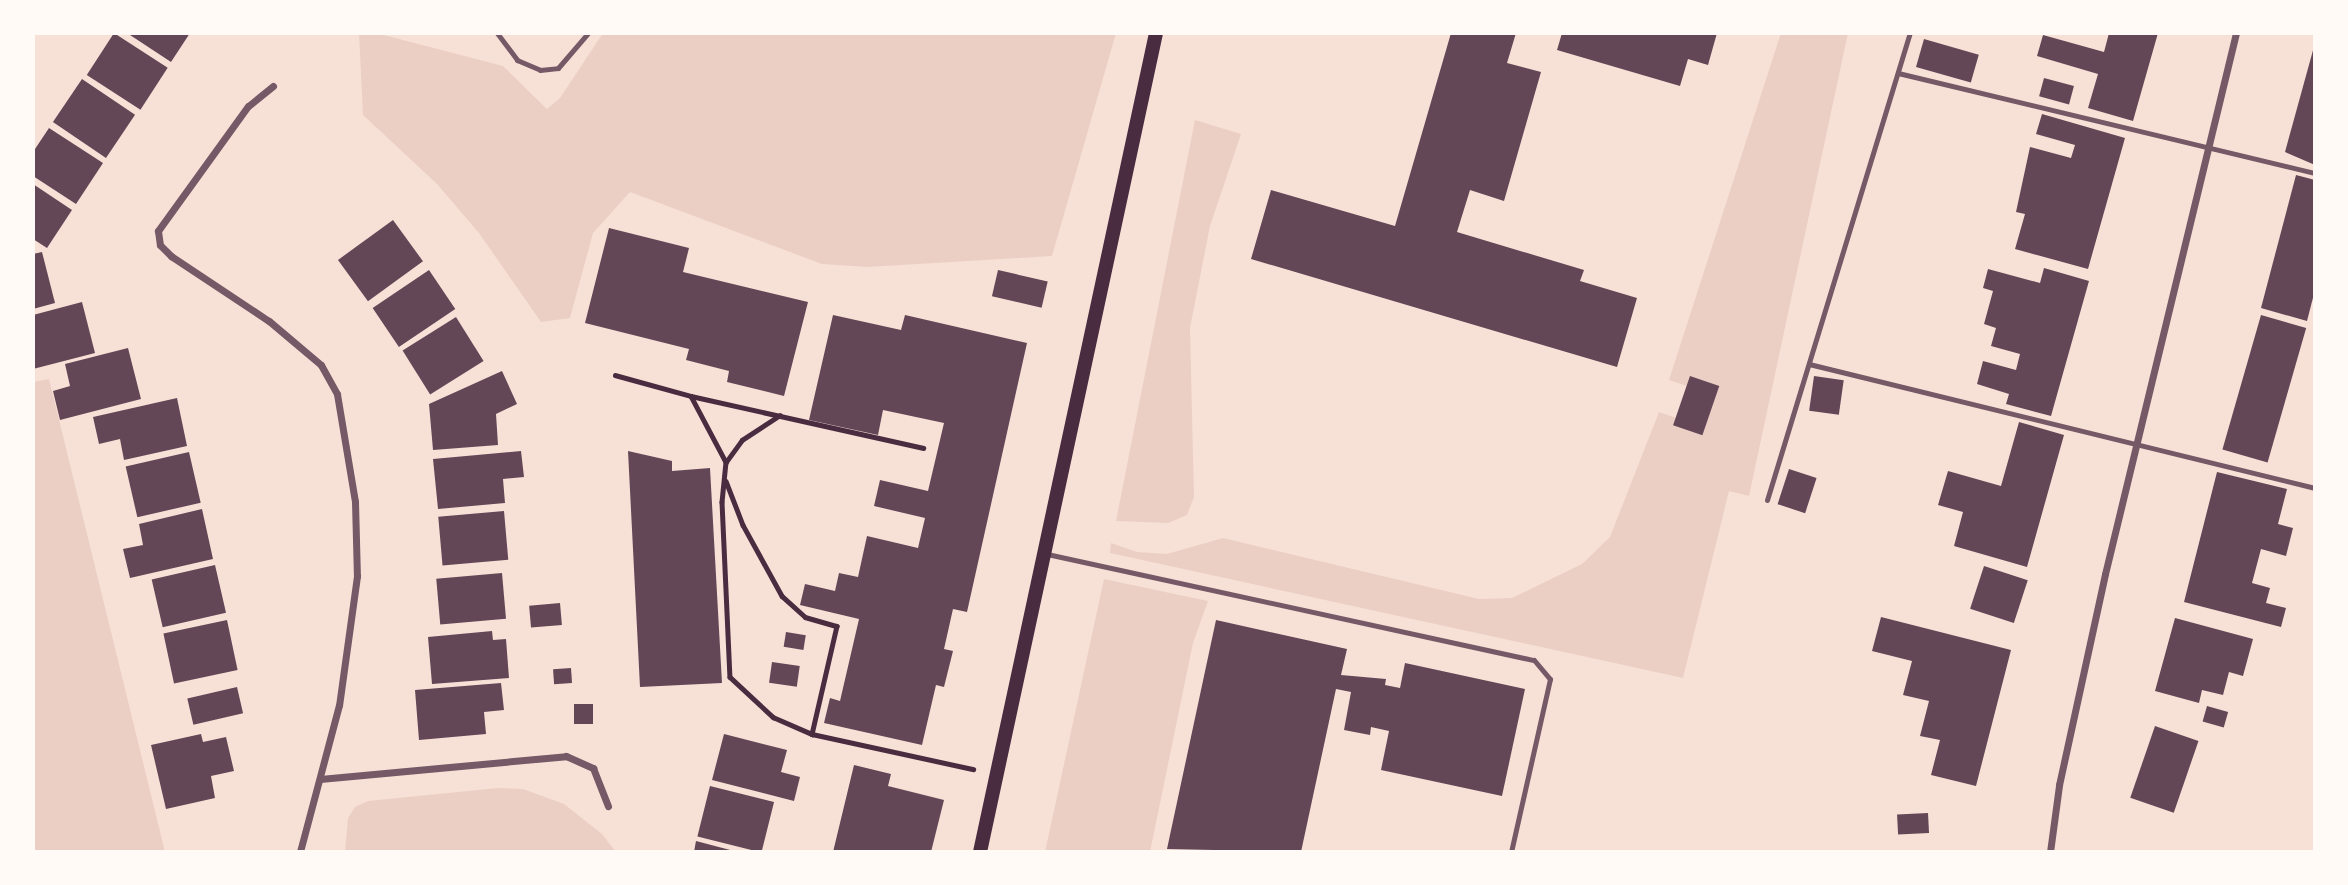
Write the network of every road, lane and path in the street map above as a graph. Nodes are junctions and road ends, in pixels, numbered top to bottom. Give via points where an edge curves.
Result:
1 (497, 33) edge
2 (588, 33) edge
3 (1156, 33) edge
4 (1910, 33) edge
5 (2236, 33) edge
6 (1898, 73) junction
7 (273, 86) dead end
8 (2210, 147) junction
9 (2315, 173) edge
10 (1809, 364) junction
11 (615, 375) dead end
12 (691, 396) junction
13 (780, 415) junction
14 (2138, 442) junction
15 (923, 449) dead end
16 (726, 462) junction
17 (726, 480) junction
18 (2315, 488) edge
19 (1767, 500) dead end
20 (1043, 553) junction
21 (812, 734) junction
22 (998, 774) junction
23 (320, 779) junction
24 (608, 806) dead end
25 (300, 852) edge
26 (980, 852) edge
27 (1511, 852) edge
28 (2050, 852) edge

1 - 2 lane via 517,60 540,70 558,68
3 - 20 main road
4 - 6 lane
5 - 8 street
6 - 8 lane
6 - 10 lane
7 - 23 street via 248,106 158,231 160,245 171,256 269,321 321,365 337,394 355,502 357,576 351,645
8 - 9 lane
8 - 14 street
10 - 14 lane
10 - 19 lane
11 - 12 path
12 - 13 path
12 - 16 path
13 - 15 path
13 - 16 path via 742,440
14 - 18 lane
14 - 28 street via 2062,772
16 - 17 path
17 - 21 path via 722,502 730,677 773,717
17 - 21 path via 743,525 782,596 805,617 836,626
20 - 22 main road
20 - 27 lane via 1534,660 1550,679
21 - 22 path
22 - 26 main road
23 - 24 street via 566,756 593,768
23 - 25 street

